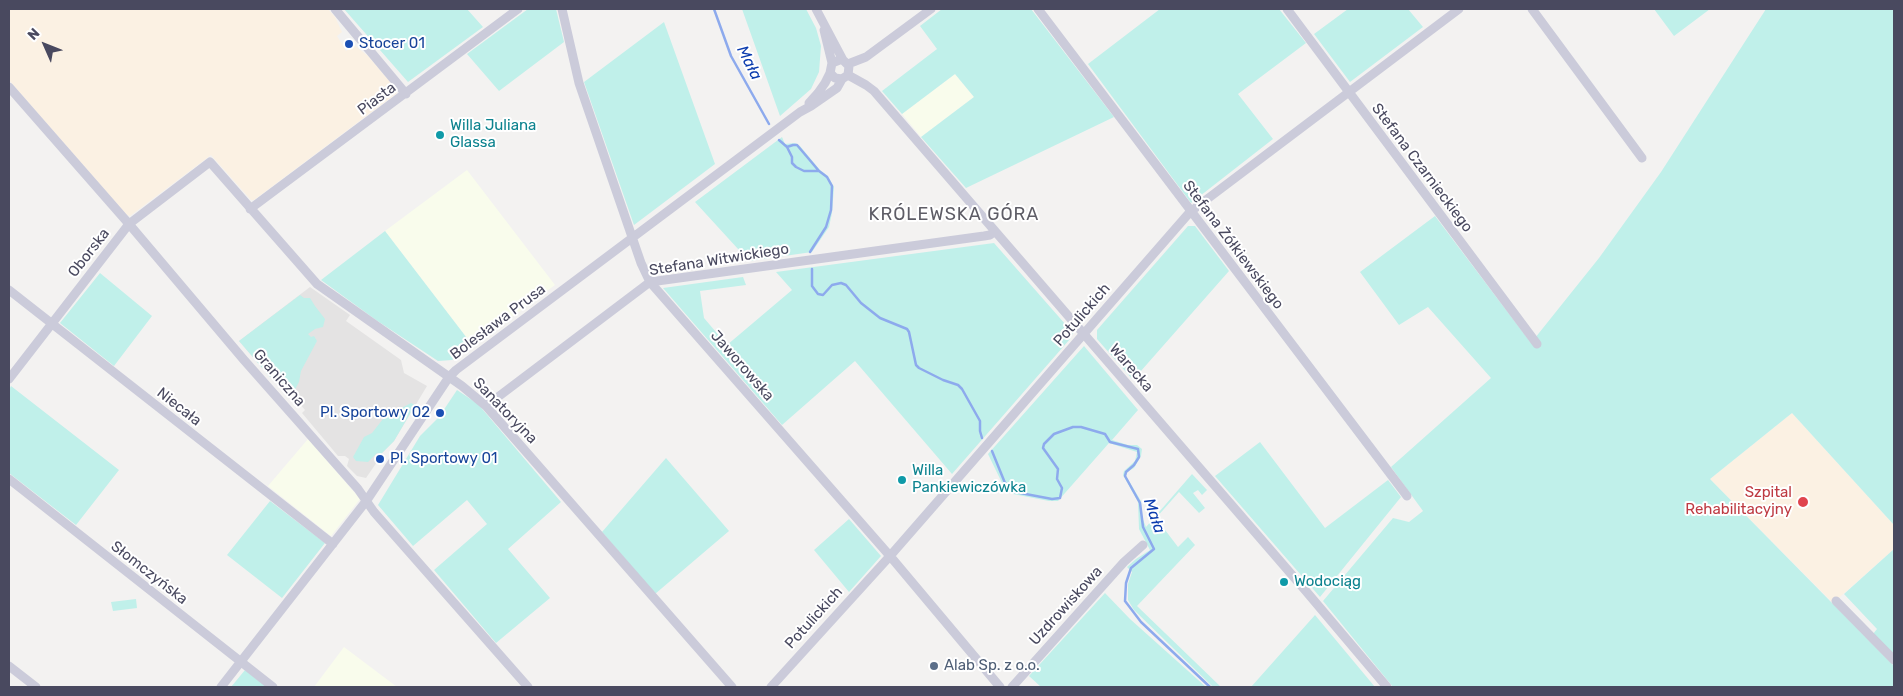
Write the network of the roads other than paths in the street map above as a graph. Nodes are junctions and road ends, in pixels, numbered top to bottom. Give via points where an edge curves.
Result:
1 (335, 9) edge
2 (518, 9) edge
3 (562, 9) edge
4 (816, 9) edge
5 (931, 9) edge
6 (1038, 9) edge
7 (1287, 9) edge
8 (1459, 9) edge
9 (1532, 9) edge
10 (820, 18) junction
11 (846, 62) junction
12 (832, 63) junction
13 (830, 73) junction
14 (845, 77) junction
15 (9, 87) edge
16 (1348, 92) junction
17 (406, 94) junction
18 (800, 112) junction
19 (1642, 158) dead end
20 (210, 162) joint
21 (250, 209) junction
22 (1190, 212) junction
23 (129, 224) junction
24 (994, 231) junction
25 (633, 237) junction
26 (650, 282) junction
27 (9, 290) edge
28 (52, 324) junction
29 (1084, 334) junction
30 (1537, 344) dead end
31 (450, 377) junction
32 (9, 379) edge
33 (486, 406) junction
34 (9, 479) edge
35 (1408, 496) dead end
36 (367, 500) junction
37 (333, 544) junction
38 (1143, 545) dead end
39 (890, 556) junction
40 (1836, 601) dead end
41 (1894, 660) edge
42 (240, 662) junction
43 (9, 666) edge
44 (36, 687) edge
45 (221, 687) edge
46 (272, 687) edge
47 (528, 687) edge
48 (732, 687) edge
49 (771, 687) edge
50 (1000, 687) edge
51 (1012, 687) edge
52 (1387, 687) edge

1 - 17 street
2 - 17 street, Piasta
3 - 25 street, Jaworowska via 579,84
4 - 10 street
5 - 11 street via 866,57
6 - 22 street, Stefana Żółkiewskiego
7 - 16 street, Stefana Czarnieckiego
8 - 16 street, Potulickich
9 - 19 street
10 - 11 street
10 - 12 street
11 - 12 street via 838,59
11 - 14 street via 850,69
12 - 13 street
13 - 14 street via 835,78
13 - 18 street, Bolesława Prusa via 818,93
14 - 18 street, Bolesława Prusa via 837,88
14 - 24 street, Warecka via 874,91
15 - 23 street, Graniczna
16 - 22 street, Potulickich
16 - 30 street, Stefana Czarnieckiego
17 - 21 street, Piasta
18 - 25 street, Bolesława Prusa
20 - 21 street, Sanatoryjna
20 - 23 street, Oborska
21 - 31 street, Sanatoryjna via 317,284
22 - 29 street, Potulickich
22 - 35 street, Stefana Żółkiewskiego
23 - 28 street, Oborska
23 - 36 street, Graniczna
24 - 26 street, Stefana Witwickiego via 984,236
24 - 29 street, Warecka
25 - 26 street, Jaworowska
25 - 31 street, Bolesława Prusa
26 - 33 street, Stefana Witwickiego
26 - 39 street, Jaworowska
27 - 28 street, Niecała
28 - 32 street, Oborska
28 - 37 street, Niecała
29 - 39 street, Potulickich
29 - 52 street, Warecka
31 - 33 street, Sanatoryjna
31 - 36 street, Bolesława Prusa
33 - 48 street, Sanatoryjna
34 - 42 street, Słomczyńska
36 - 37 street, Bolesława Prusa
36 - 47 street, Graniczna via 374,512
37 - 42 street, Bolesława Prusa
38 - 51 street, Uzdrowiskowa
39 - 49 street, Potulickich
39 - 50 street, Jaworowska
40 - 41 street
42 - 45 street, Bolesława Prusa
42 - 46 street, Słomczyńska
43 - 44 street

